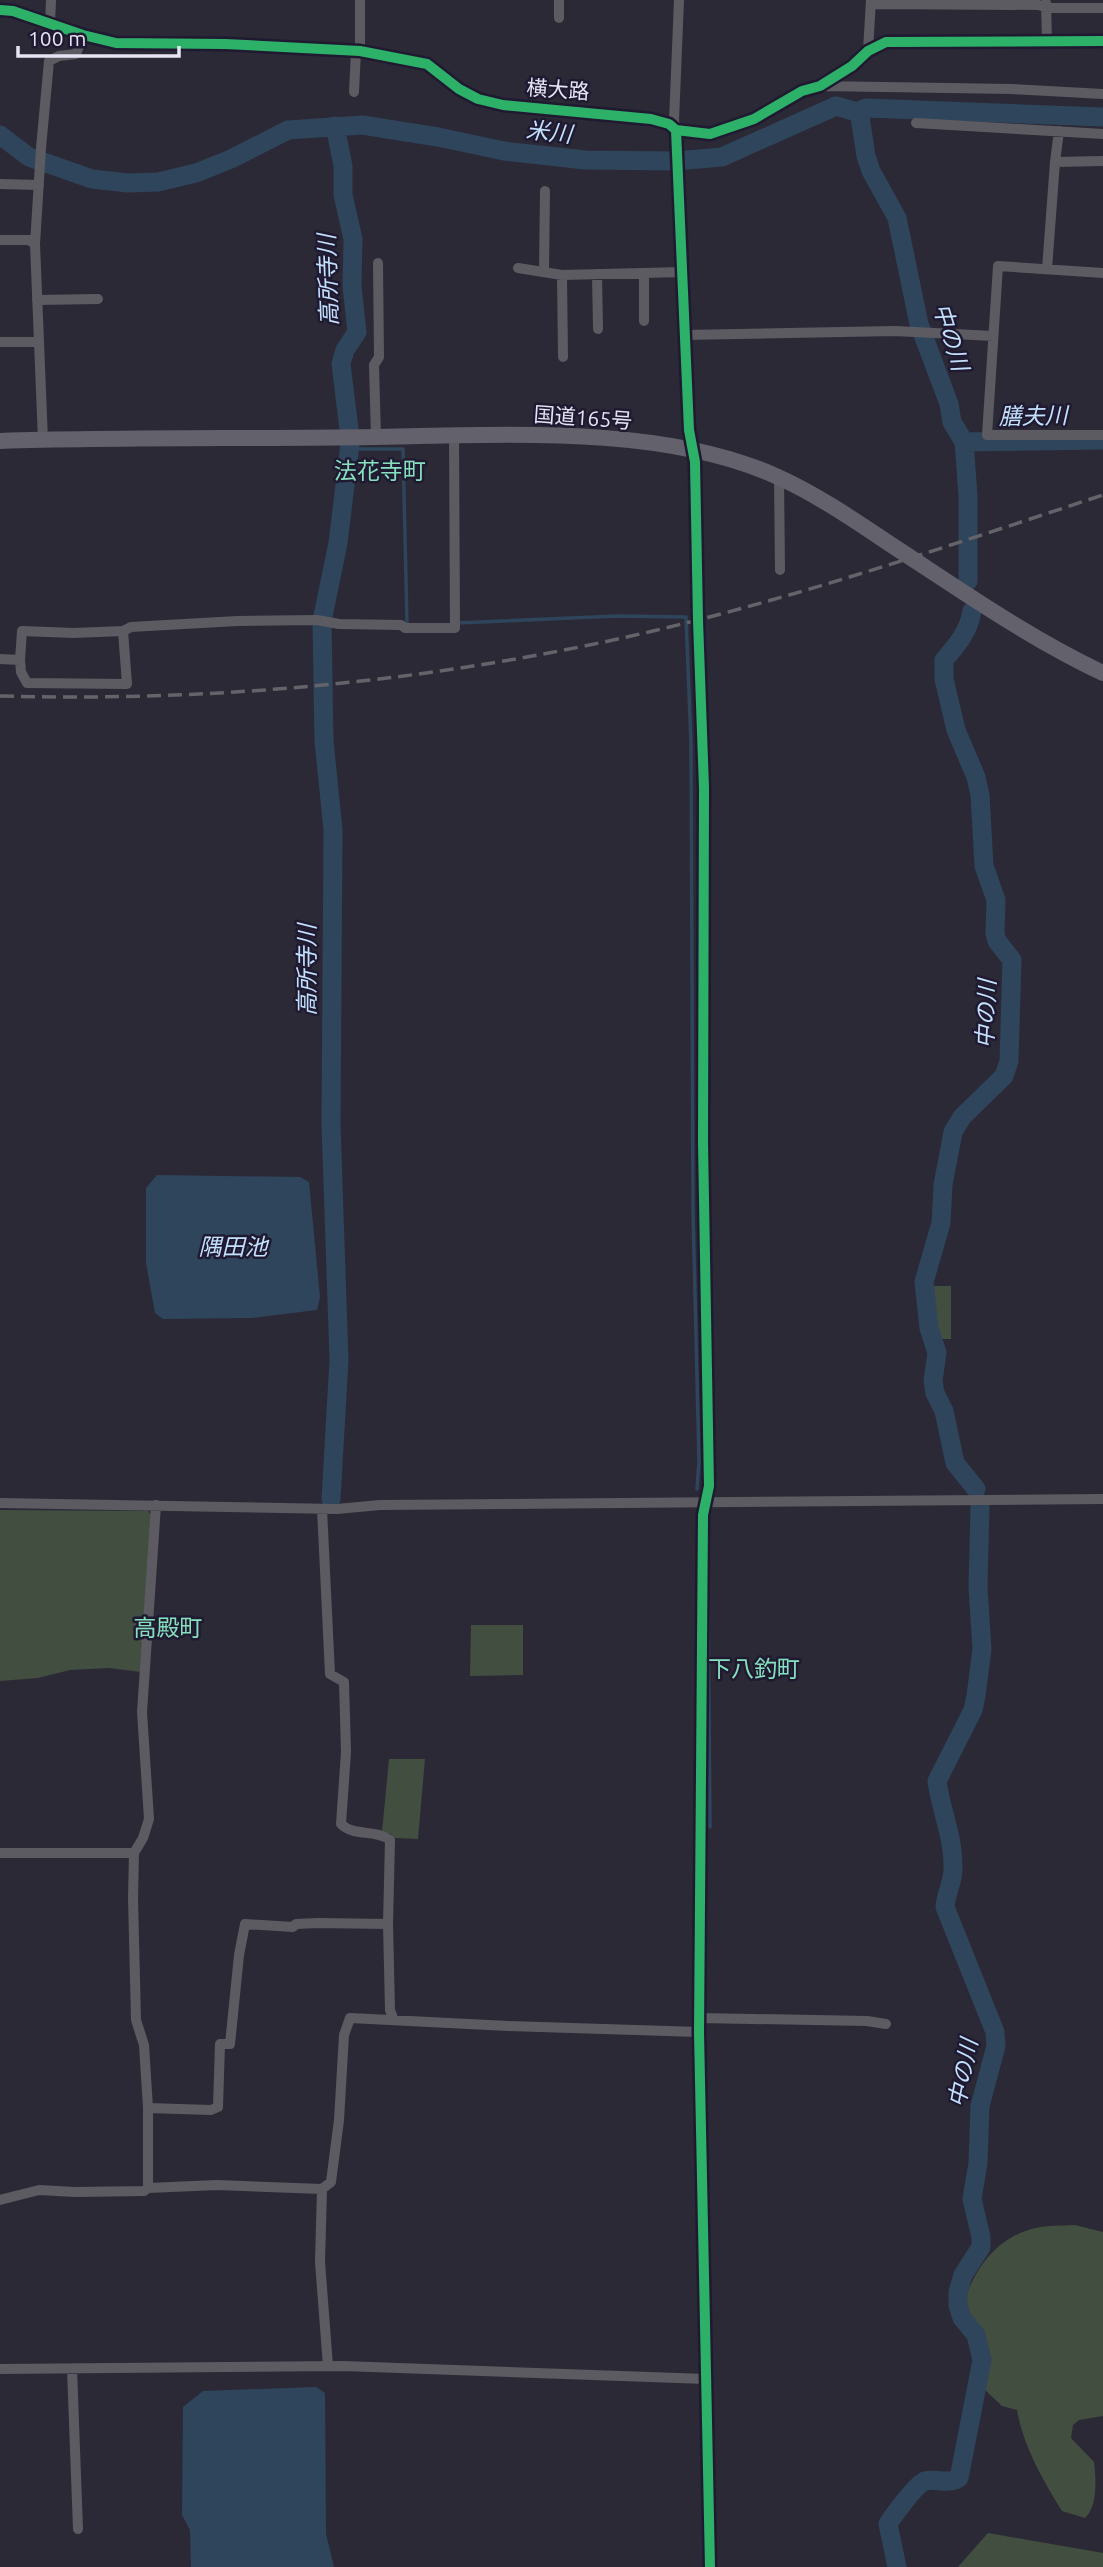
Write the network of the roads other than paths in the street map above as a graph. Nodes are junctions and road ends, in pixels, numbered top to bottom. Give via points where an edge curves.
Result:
1 (51, 0) edge
2 (360, 0) edge
3 (559, 0) edge
4 (679, 0) edge
5 (871, 2) edge
6 (1046, 4) edge
7 (1103, 8) edge
8 (0, 10) edge
9 (559, 18) dead end
10 (50, 24) junction
11 (83, 35) junction
12 (1103, 41) edge
13 (1047, 42) junction
14 (358, 51) junction
15 (868, 51) junction
16 (820, 86) junction
17 (354, 92) dead end
18 (1103, 94) edge
19 (916, 123) dead end
20 (676, 130) junction
21 (1059, 131) junction
22 (1103, 134) edge
23 (1103, 161) edge
24 (1055, 162) junction
25 (0, 184) edge
26 (39, 185) junction
27 (545, 191) dead end
28 (0, 240) edge
29 (35, 244) junction
30 (378, 263) dead end
31 (518, 268) dead end
32 (1047, 269) junction
33 (544, 272) junction
34 (683, 272) junction
35 (1103, 272) edge
36 (644, 273) junction
37 (597, 274) junction
38 (562, 275) junction
39 (98, 299) dead end
40 (37, 300) junction
41 (644, 321) dead end
42 (598, 329) dead end
43 (684, 335) junction
44 (993, 336) junction
45 (0, 342) edge
46 (38, 342) junction
47 (563, 357) dead end
48 (454, 434) junction
49 (1103, 435) edge
50 (376, 437) junction
51 (43, 440) junction
52 (0, 441) edge
53 (692, 449) junction
54 (779, 477) junction
55 (780, 570) dead end
56 (123, 631) junction
57 (0, 659) edge
58 (20, 660) junction
59 (1103, 673) edge
60 (1103, 1499) edge
61 (706, 1502) junction
62 (0, 1503) edge
63 (156, 1505) junction
64 (322, 1509) junction
65 (0, 1853) edge
66 (134, 1853) junction
67 (388, 1924) junction
68 (393, 2018) junction
69 (700, 2018) junction
70 (886, 2024) dead end
71 (699, 2032) junction
72 (148, 2108) junction
73 (148, 2188) junction
74 (322, 2189) junction
75 (0, 2200) edge
76 (328, 2366) junction
77 (72, 2369) junction
78 (0, 2370) edge
79 (706, 2379) junction
80 (78, 2529) dead end
81 (710, 2567) edge

1 - 10 street
2 - 14 street
3 - 9 street
4 - 20 street
5 - 6 street
5 - 15 street
6 - 7 street
6 - 13 street
8 - 10 street, 横大路
10 - 11 street, 横大路
11 - 14 street, 横大路 via 116,43
11 - 26 street via 76,54 49,61
12 - 13 street, 横大路
13 - 15 street, 横大路 via 886,42
14 - 17 street
14 - 20 street, 横大路 via 427,64 478,99 651,119
15 - 16 street, 横大路
16 - 18 street
16 - 20 street, 横大路 via 802,91 754,119 710,134
19 - 21 street
20 - 34 street
21 - 22 street
21 - 24 street
23 - 24 street
24 - 32 street
25 - 26 street
26 - 29 street
27 - 33 street
28 - 29 street
29 - 40 street
30 - 50 street
31 - 33 street
32 - 35 street
32 - 44 street via 998,266
33 - 38 street
34 - 36 street
34 - 43 street
36 - 37 street
36 - 41 street
37 - 38 street
37 - 42 street
38 - 47 street
39 - 40 street
40 - 46 street
43 - 44 street via 895,331
43 - 53 street
44 - 49 street via 987,435
45 - 46 street
46 - 51 street
48 - 50 highway, 国道165号
48 - 53 highway, 国道165号 via 607,440
48 - 56 street via 455,628 323,621 224,622
50 - 51 highway, 国道165号
51 - 52 highway, 国道165号
53 - 54 highway, 国道165号
53 - 61 street via 704,788
54 - 55 street
54 - 59 highway, 国道165号 via 986,609
56 - 58 street via 22,631
56 - 58 street via 127,684 27,683
57 - 58 street
60 - 61 street
61 - 64 street
61 - 69 street
62 - 63 street
63 - 64 street
63 - 66 street via 142,1712 149,1819
64 - 67 street via 330,1674 344,1682 341,1824 347,1830 384,1835 390,1840
65 - 66 street
66 - 72 street via 136,2020 144,2045
67 - 68 street
67 - 72 street via 245,1924 230,2044 220,2044 218,2107
68 - 71 street
68 - 74 street via 350,2018 344,2035 331,2182
69 - 70 street
69 - 71 street
71 - 79 street
72 - 73 street
73 - 74 street
73 - 75 street via 39,2190
74 - 76 street via 320,2262
76 - 77 street
76 - 79 street
77 - 78 street
77 - 80 street
79 - 81 street

